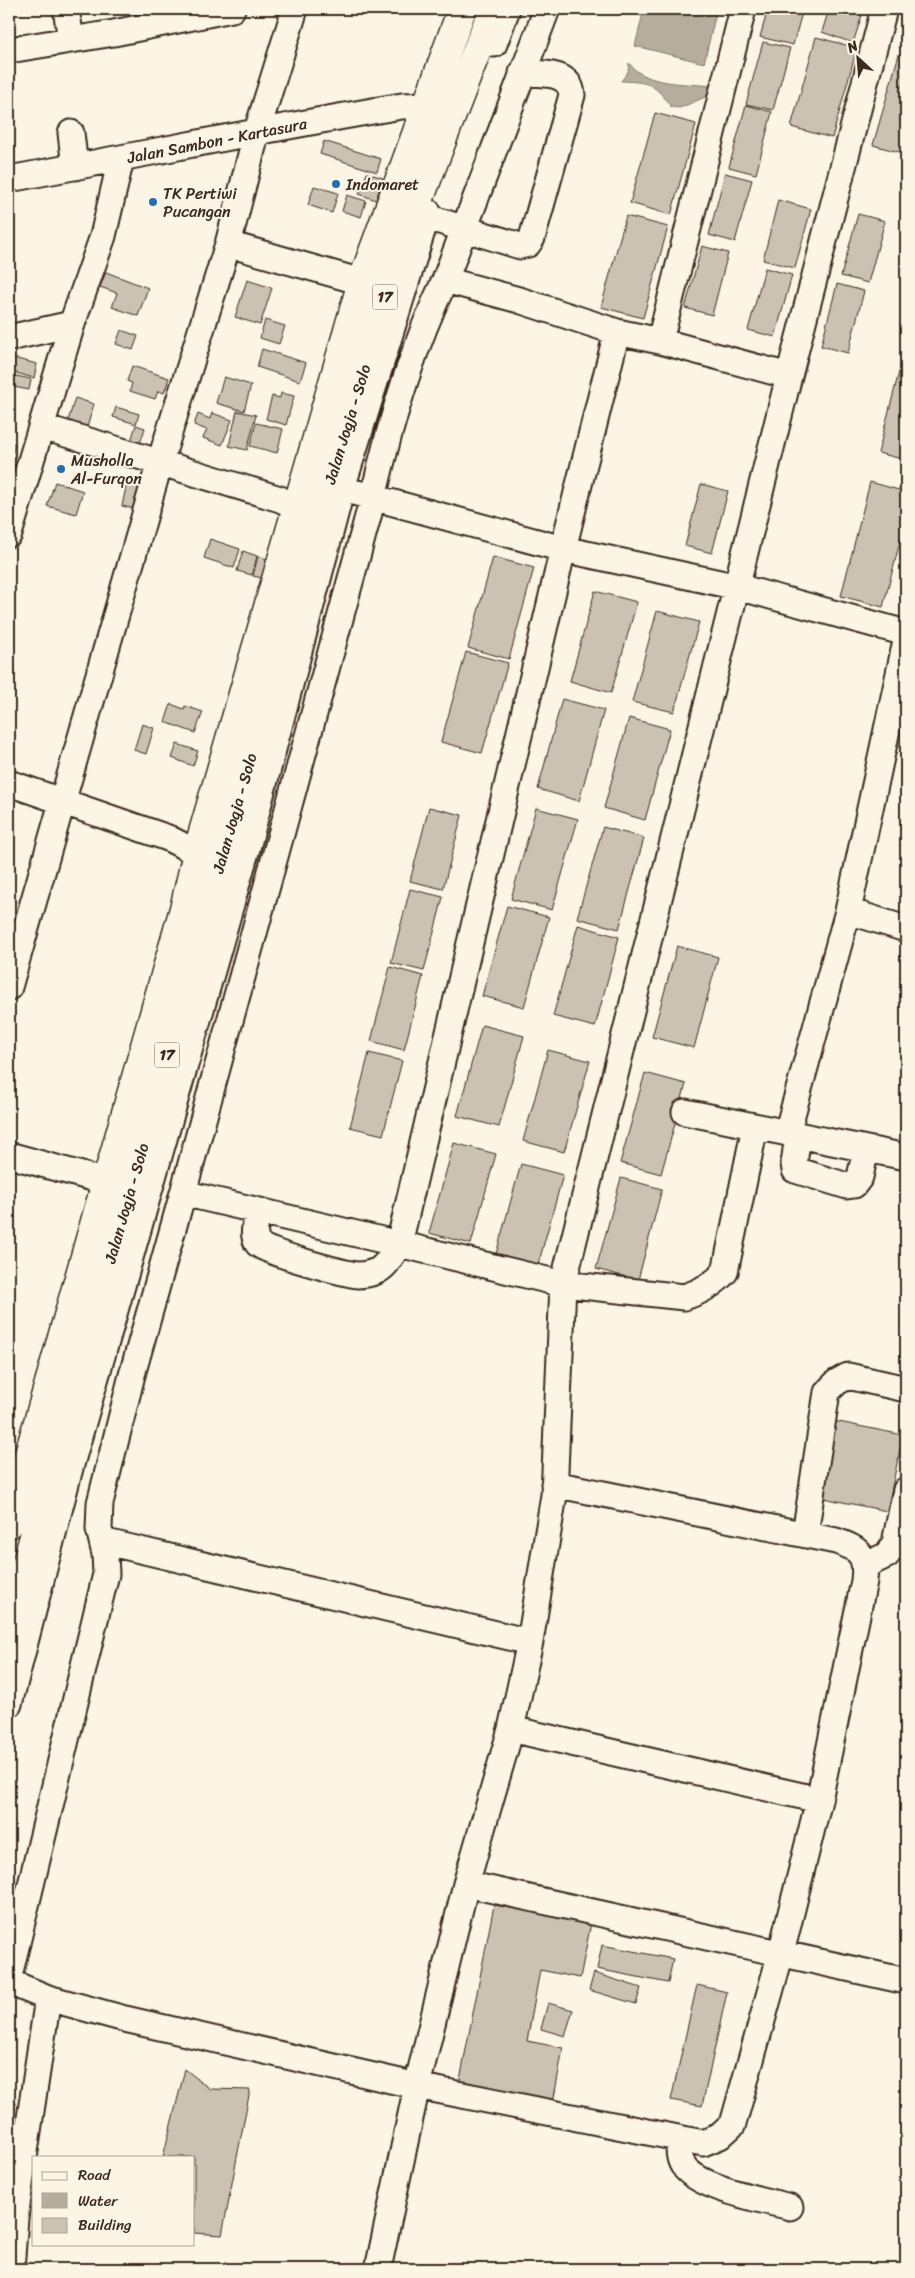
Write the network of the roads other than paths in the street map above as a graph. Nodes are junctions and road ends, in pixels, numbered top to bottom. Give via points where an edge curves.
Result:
1 (66, 9) edge
2 (232, 9) edge
3 (295, 9) edge
4 (462, 9) edge
5 (493, 9) edge
6 (508, 9) edge
7 (547, 9) edge
8 (743, 9) edge
9 (884, 9) edge
10 (72, 39) junction
11 (9, 50) edge
12 (522, 73) junction
13 (426, 105) junction
14 (452, 113) junction
15 (257, 130) junction
16 (71, 133) dead end
17 (121, 159) junction
18 (75, 167) junction
19 (9, 179) edge
20 (420, 215) junction
21 (465, 230) junction
22 (228, 244) junction
23 (445, 280) junction
24 (362, 282) junction
25 (72, 324) junction
26 (617, 332) junction
27 (9, 338) edge
28 (660, 341) junction
29 (789, 376) junction
30 (43, 427) junction
31 (160, 462) junction
32 (325, 482) junction
33 (373, 498) junction
34 (297, 507) junction
35 (9, 534) edge
36 (563, 549) junction
37 (738, 586) junction
38 (906, 633) edge
39 (906, 640) edge
40 (9, 783) edge
41 (62, 802) junction
42 (197, 853) junction
43 (848, 911) junction
44 (906, 929) edge
45 (9, 987) edge
46 (685, 1112) dead end
47 (755, 1127) junction
48 (792, 1134) junction
49 (866, 1149) junction
50 (9, 1154) edge
51 (906, 1157) edge
52 (107, 1182) junction
53 (183, 1192) junction
54 (260, 1211) junction
55 (398, 1244) junction
56 (563, 1284) junction
57 (906, 1389) edge
58 (554, 1484) junction
59 (906, 1490) edge
60 (9, 1521) edge
61 (47, 1521) junction
62 (805, 1534) junction
63 (102, 1541) junction
64 (866, 1565) junction
65 (9, 1627) edge
66 (530, 1642) junction
67 (9, 1704) edge
68 (511, 1729) junction
69 (819, 1800) junction
70 (466, 1884) junction
71 (781, 1953) junction
72 (9, 1976) edge
73 (906, 1981) edge
74 (9, 1982) edge
75 (48, 1998) junction
76 (417, 2086) junction
77 (680, 2139) junction
78 (790, 2207) dead end
79 (11, 2269) edge
80 (378, 2269) edge

1 - 10 street
2 - 10 street
3 - 15 street
4 - 13 highway, Jalan Jogja - Solo / 17
5 - 14 highway, Jalan Jogja - Solo / 17
6 - 20 street
7 - 12 street
8 - 28 street
9 - 29 street
10 - 11 street
12 - 21 street
12 - 21 street via 563,78 569,83 572,94 532,238 528,244 520,246
13 - 14 street, Jalan Sambon - Kartasura
13 - 15 street, Jalan Sambon - Kartasura via 402,106
13 - 24 highway, Jalan Jogja - Solo / 17
14 - 20 highway, Jalan Jogja - Solo / 17
15 - 17 street, Jalan Sambon - Kartasura
15 - 22 street
16 - 18 street
17 - 18 street, Jalan Sambon - Kartasura
17 - 25 street via 103,236
18 - 19 street, Jalan Sambon - Kartasura
20 - 21 street
20 - 32 highway, Jalan Jogja - Solo / 17 via 384,300
21 - 23 street
22 - 24 street
22 - 31 street
23 - 26 street
23 - 33 street via 417,344
24 - 32 highway, Jalan Jogja - Solo / 17
25 - 27 street
25 - 30 street
26 - 28 street
26 - 36 street
28 - 29 street
29 - 37 street
30 - 31 street
30 - 35 street
31 - 34 street
31 - 41 street
32 - 33 street
32 - 34 highway, Jalan Jogja - Solo / 17
32 - 61 highway, Jalan Jogja - Solo / 17 via 317,553 216,876
33 - 36 street
33 - 53 street
34 - 42 highway, Jalan Jogja - Solo / 17
36 - 37 street
36 - 55 street
37 - 38 street
37 - 56 street
39 - 43 street
40 - 41 street
41 - 42 street via 168,838
41 - 45 street
42 - 52 highway, Jalan Jogja - Solo / 17
43 - 44 street
43 - 48 street
46 - 47 street
47 - 48 street
47 - 56 street via 725,1272 714,1284 684,1297
48 - 49 street
48 - 49 street via 795,1170 847,1186 854,1185 860,1177
49 - 51 street
50 - 52 street
52 - 60 highway, Jalan Jogja - Solo / 17
53 - 54 street
53 - 63 street via 100,1503
54 - 55 street
54 - 55 street via 254,1237 259,1246 345,1273 359,1275 377,1271 388,1263
55 - 56 street
56 - 58 street
57 - 62 street via 848,1376 827,1392
58 - 62 street
58 - 66 street
59 - 64 street via 895,1543 887,1555
61 - 65 highway, Jalan Jogja - Solo / 17
61 - 67 street
62 - 64 street via 852,1546 859,1551
63 - 66 street
63 - 72 street via 106,1574
64 - 69 street
66 - 68 street
68 - 69 street
68 - 70 street
69 - 71 street
70 - 71 street
70 - 76 street
71 - 73 street
71 - 77 street via 733,2124 720,2136 703,2143
74 - 75 street
75 - 76 street via 125,2019
75 - 79 street via 15,2218
76 - 77 street
76 - 80 street
77 - 78 street via 679,2151 684,2167 704,2183

